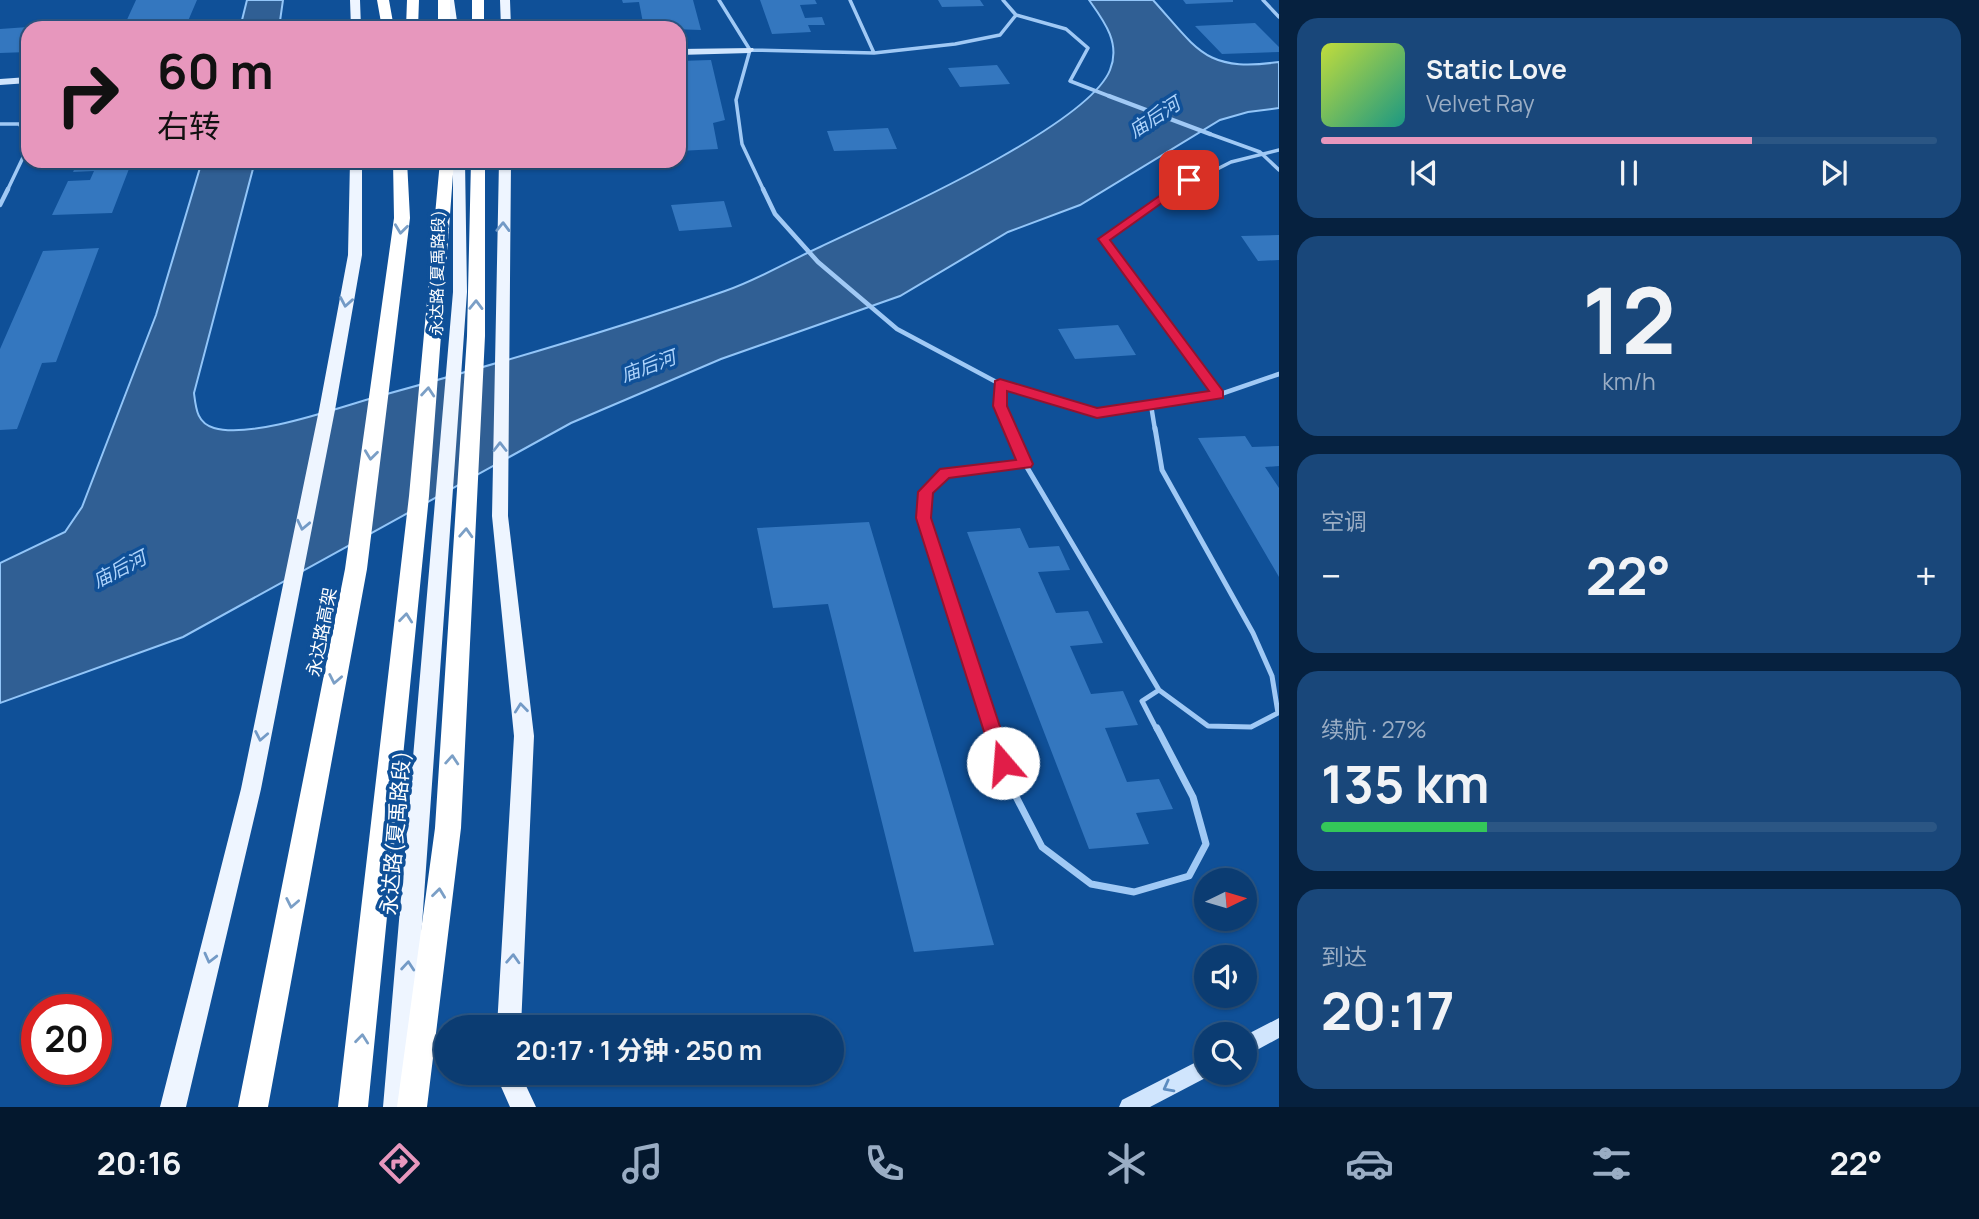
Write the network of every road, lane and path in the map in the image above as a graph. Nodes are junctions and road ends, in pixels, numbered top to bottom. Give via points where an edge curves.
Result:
1 (355, 0) edge
2 (383, 0) edge
3 (413, 0) edge
4 (446, 0) edge
5 (478, 0) edge
6 (505, 0) edge
7 (719, 0) edge
8 (850, 0) edge
9 (1003, 0) edge
10 (1263, 0) edge
11 (1016, 15) junction
12 (1279, 17) edge
13 (356, 21) edge
14 (387, 21) edge
15 (412, 21) edge
16 (444, 21) edge
17 (451, 21) edge
18 (478, 21) edge
19 (506, 21) edge
20 (750, 50) junction
21 (686, 52) edge
22 (874, 53) junction
23 (21, 80) edge
24 (0, 82) edge
25 (1109, 96) joint
26 (0, 124) edge
27 (21, 126) edge
28 (1210, 134) joint
29 (1279, 150) edge
30 (1259, 152) junction
31 (21, 162) edge
32 (356, 168) edge
33 (400, 168) edge
34 (446, 168) edge
35 (458, 168) edge
36 (478, 168) edge
37 (505, 168) edge
38 (1279, 170) edge
39 (0, 205) edge
40 (1279, 373) edge
41 (1000, 384) junction
42 (1218, 395) junction
43 (1151, 405) junction
44 (1025, 464) junction
45 (1159, 690) junction
46 (510, 1015) edge
47 (1279, 1028) edge
48 (1257, 1039) edge
49 (1194, 1073) edge
50 (513, 1085) edge
51 (173, 1107) edge
52 (253, 1107) edge
53 (353, 1107) edge
54 (396, 1107) edge
55 (412, 1107) edge
56 (523, 1107) edge
57 (1129, 1107) edge

1 - 13 main road
2 - 14 highway
3 - 15 highway
4 - 16 highway
4 - 17 main road
5 - 18 highway
6 - 19 main road
7 - 20 lane
8 - 22 lane
9 - 11 lane
10 - 12 lane
11 - 22 lane via 1000,35
11 - 25 lane via 1066,29 1088,48 1070,81
20 - 21 street
20 - 22 lane
20 - 41 lane via 736,100 742,144 775,214 818,262 892,325
23 - 24 street
25 - 28 street
26 - 27 lane
28 - 30 lane
29 - 30 lane
30 - 38 lane
30 - 42 lane via 1189,180 1104,239
31 - 39 lane
32 -> 51 main road via 355,255 327,410 251,789
33 -> 52 highway, 永达路高架 via 402,218 356,569
53 -> 34 highway via 419,496
54 -> 35 main road, 永达路(夏禹路段) via 460,292
55 -> 36 highway via 447,828 476,336
46 -> 37 main road via 524,736 500,516
40 - 42 lane
41 - 43 lane via 1097,413
41 - 44 lane via 1000,406
42 - 43 lane
43 - 45 lane via 1162,470 1253,633 1272,676 1278,713 1251,727 1208,726
44 - 45 lane
44 - 45 lane via 945,473 926,492 923,518 1011,787 1042,847 1091,884 1134,892 1189,876 1206,844 1194,797 1142,701
47 - 48 street
49 -> 57 street
50 - 56 main road

